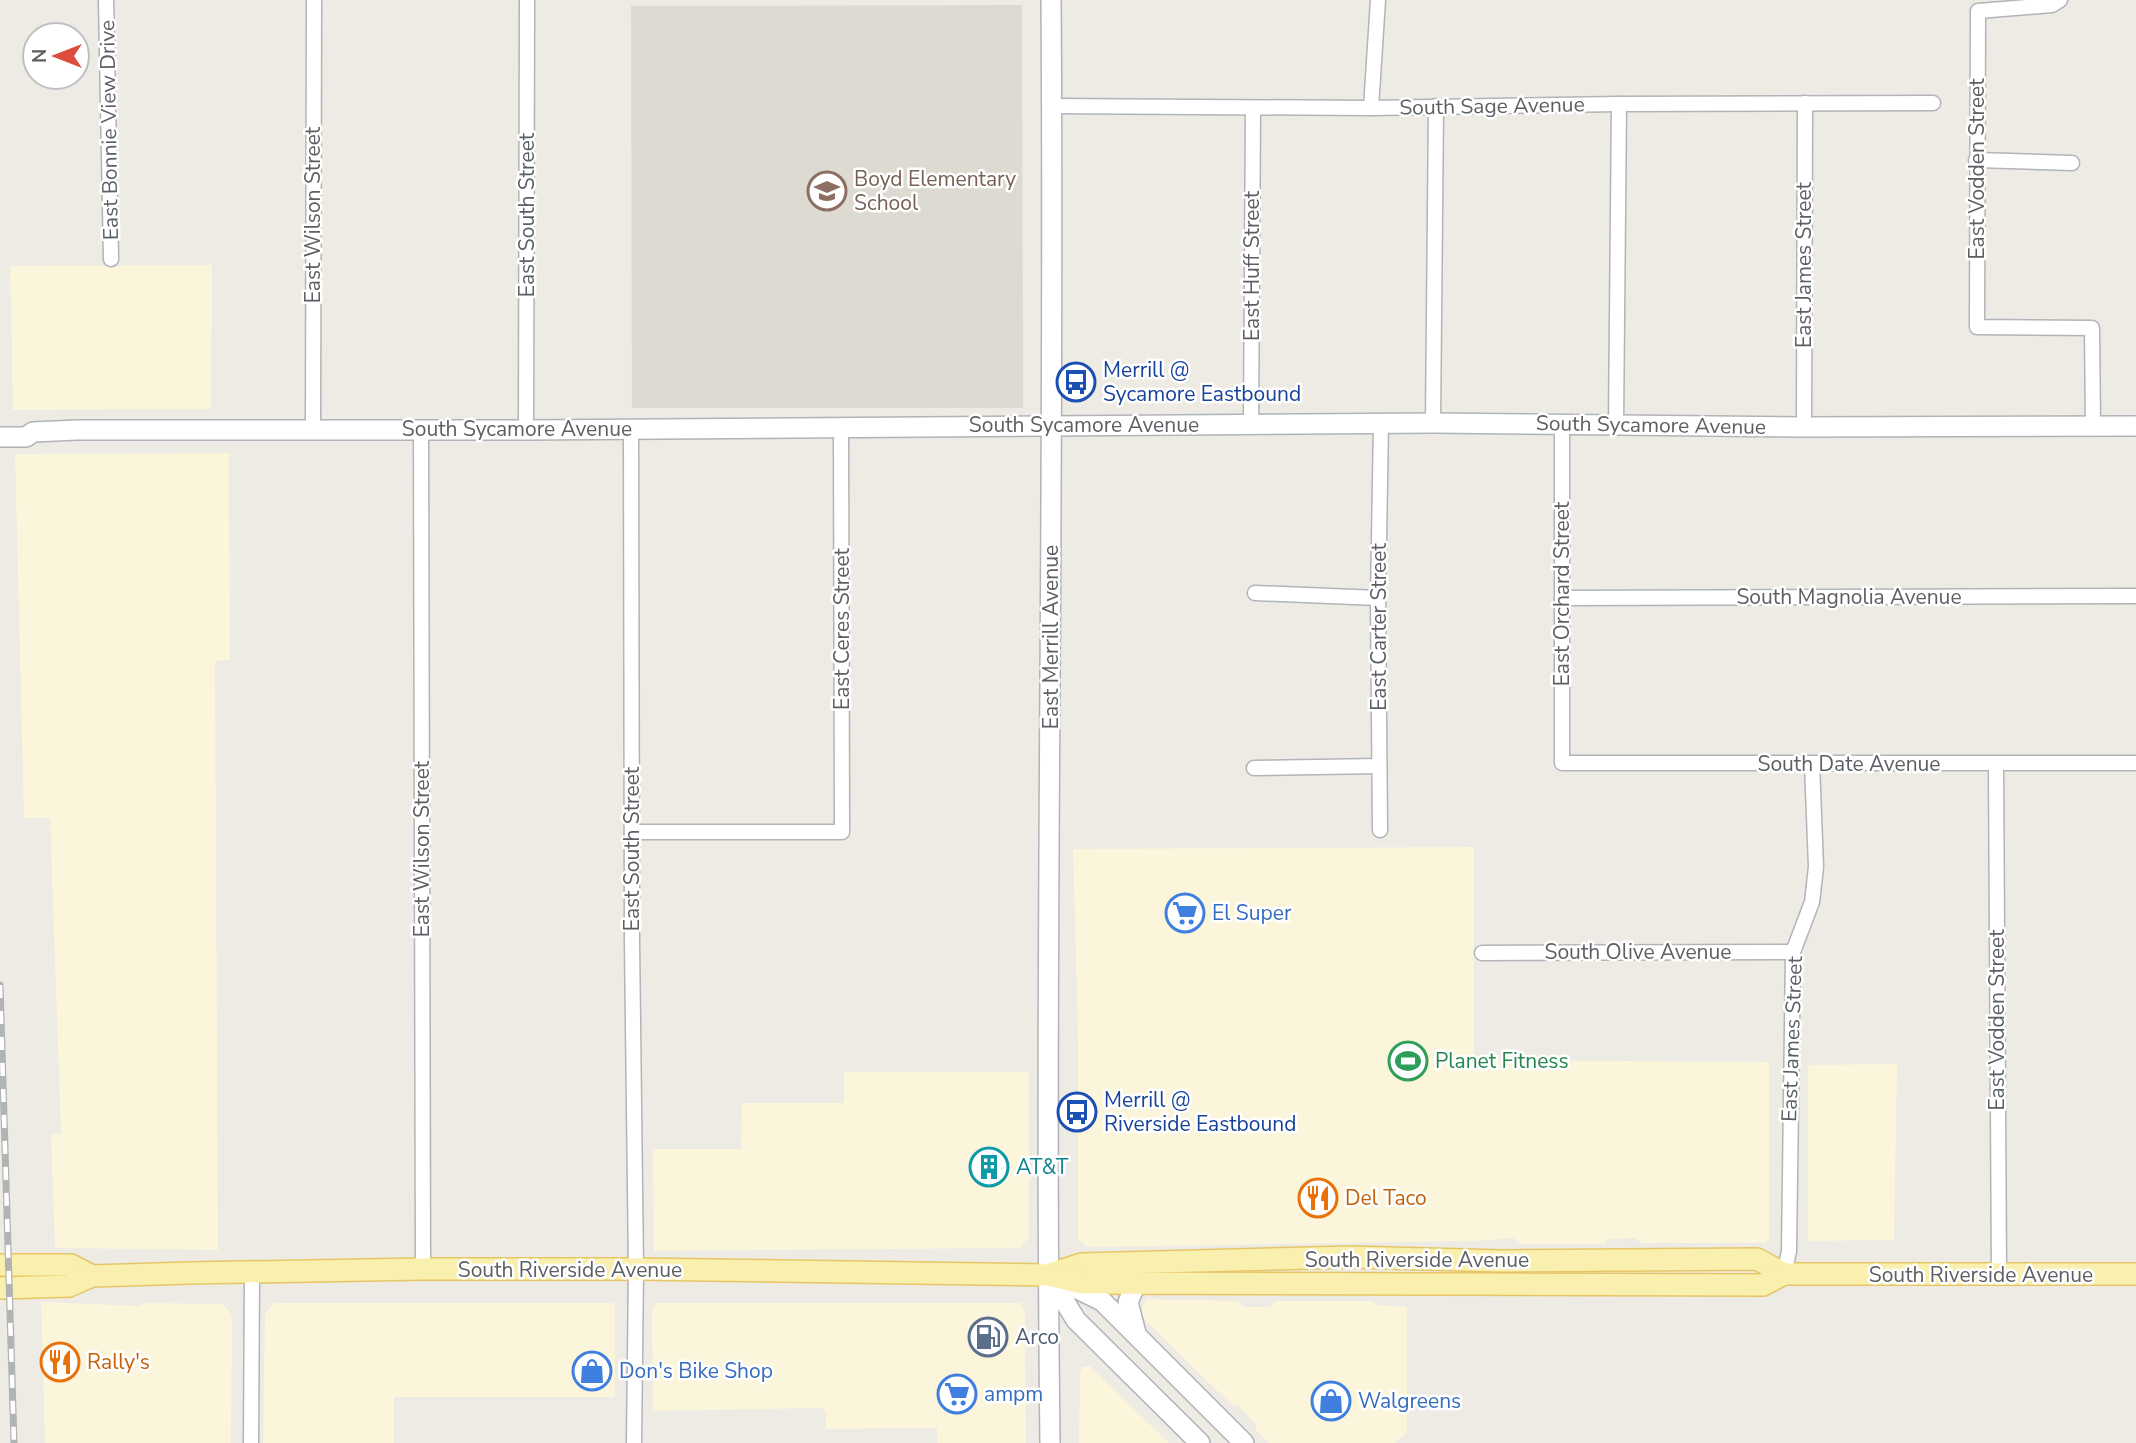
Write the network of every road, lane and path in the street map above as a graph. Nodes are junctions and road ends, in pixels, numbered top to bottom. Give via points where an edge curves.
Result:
1 (106, 0) edge
2 (314, 0) edge
3 (527, 0) edge
4 (1051, 0) edge
5 (1378, 0) edge
6 (2060, 0) edge
7 (1805, 103) junction
8 (1933, 103) dead end
9 (1619, 104) junction
10 (1052, 106) junction
11 (1436, 106) junction
12 (1252, 108) junction
13 (1371, 108) junction
14 (1976, 160) junction
15 (2072, 163) dead end
16 (111, 259) dead end
17 (1381, 423) junction
18 (1433, 423) junction
19 (1251, 424) junction
20 (1562, 424) junction
21 (1616, 425) junction
22 (2093, 425) junction
23 (2136, 425) edge
24 (1052, 426) junction
25 (0, 427) edge
26 (841, 427) junction
27 (1804, 427) junction
28 (313, 429) junction
29 (421, 429) junction
30 (631, 429) junction
31 (526, 430) junction
32 (33, 432) junction
33 (0, 437) edge
34 (1255, 593) dead end
35 (2136, 596) edge
36 (1562, 597) junction
37 (1378, 598) junction
38 (1562, 763) joint
39 (2136, 763) edge
40 (1812, 764) junction
41 (1996, 765) junction
42 (1379, 766) junction
43 (1254, 768) dead end
44 (1380, 830) dead end
45 (632, 832) junction
46 (1793, 952) junction
47 (1482, 953) dead end
48 (0, 1265) edge
49 (423, 1269) junction
50 (636, 1269) junction
51 (252, 1272) junction
52 (1784, 1274) junction
53 (2136, 1274) edge
54 (1048, 1275) junction
55 (1999, 1275) junction
56 (92, 1276) junction
57 (1136, 1284) junction
58 (0, 1288) edge
59 (1138, 1338) junction
60 (251, 1443) edge
61 (634, 1443) edge
62 (1050, 1443) edge
63 (1200, 1443) edge
64 (1244, 1443) edge

1 - 16 street, East Bonnie View Drive
2 - 28 street, East Wilson Street
3 - 31 street, East South Street
4 - 10 street, East Merrill Avenue
5 - 13 street
6 - 14 street, East Vodden Street via 2053,5 1978,11
7 - 8 street, South Sage Avenue
7 - 9 street, South Sage Avenue
7 - 27 street, East James Street
9 - 11 street, South Sage Avenue
9 - 21 street
10 - 12 street, South Sage Avenue
10 - 24 street, East Merrill Avenue
11 - 13 street, South Sage Avenue
11 - 18 street
12 - 13 street, South Sage Avenue
12 - 19 street, East Huff Street
14 - 15 street
14 - 22 street, East Vodden Street via 1977,327 2092,328
17 - 18 street, South Sycamore Avenue
17 - 19 street, South Sycamore Avenue
17 - 37 street, East Carter Street
18 - 20 street, South Sycamore Avenue
19 - 24 street, South Sycamore Avenue
20 - 21 street, South Sycamore Avenue
20 - 36 street, East Orchard Street
21 - 27 street, South Sycamore Avenue
22 - 23 street, South Sycamore Avenue
22 - 27 street, South Sycamore Avenue
24 - 26 street, South Sycamore Avenue
24 - 54 street, East Merrill Avenue
25 - 32 street, South Sycamore Avenue
26 - 30 street, South Sycamore Avenue
26 - 45 street, East Ceres Street via 842,832
28 - 29 street, South Sycamore Avenue
28 - 32 street, South Sycamore Avenue
29 - 31 street, South Sycamore Avenue
29 - 49 street, East Wilson Street
30 - 31 street, South Sycamore Avenue
30 - 45 street, East South Street
32 - 33 street, South Sycamore Avenue via 26,437
34 - 37 street
35 - 36 street, South Magnolia Avenue
36 - 38 street, East Orchard Street
37 - 42 street, East Carter Street
38 - 40 street, South Date Avenue
39 - 41 street, South Date Avenue
40 - 41 street, South Date Avenue
40 - 46 street, East James Street via 1816,867 1812,902
41 - 55 street, East Vodden Street
42 - 43 street
42 - 44 street, East Carter Street
45 - 50 street, East South Street
46 - 47 street, South Olive Avenue
46 - 52 street, East James Street via 1789,1251
48 - 56 main road, South Riverside Avenue via 71,1265
49 - 50 main road, South Riverside Avenue
49 - 51 main road, South Riverside Avenue
50 - 54 main road, South Riverside Avenue
50 - 61 street, East South Street
51 - 56 main road, South Riverside Avenue
51 - 60 street
52 - 54 main road, South Riverside Avenue via 1757,1259 1352,1257 1082,1264
52 - 55 main road, South Riverside Avenue
52 - 57 main road, South Riverside Avenue via 1763,1284
53 - 55 main road, South Riverside Avenue
54 - 57 main road, South Riverside Avenue via 1083,1283
54 - 59 street via 1102,1301
54 - 62 street, East Merrill Avenue
54 - 63 street via 1076,1320
56 - 58 main road, South Riverside Avenue via 69,1286
57 - 59 street via 1128,1302
59 - 64 street

